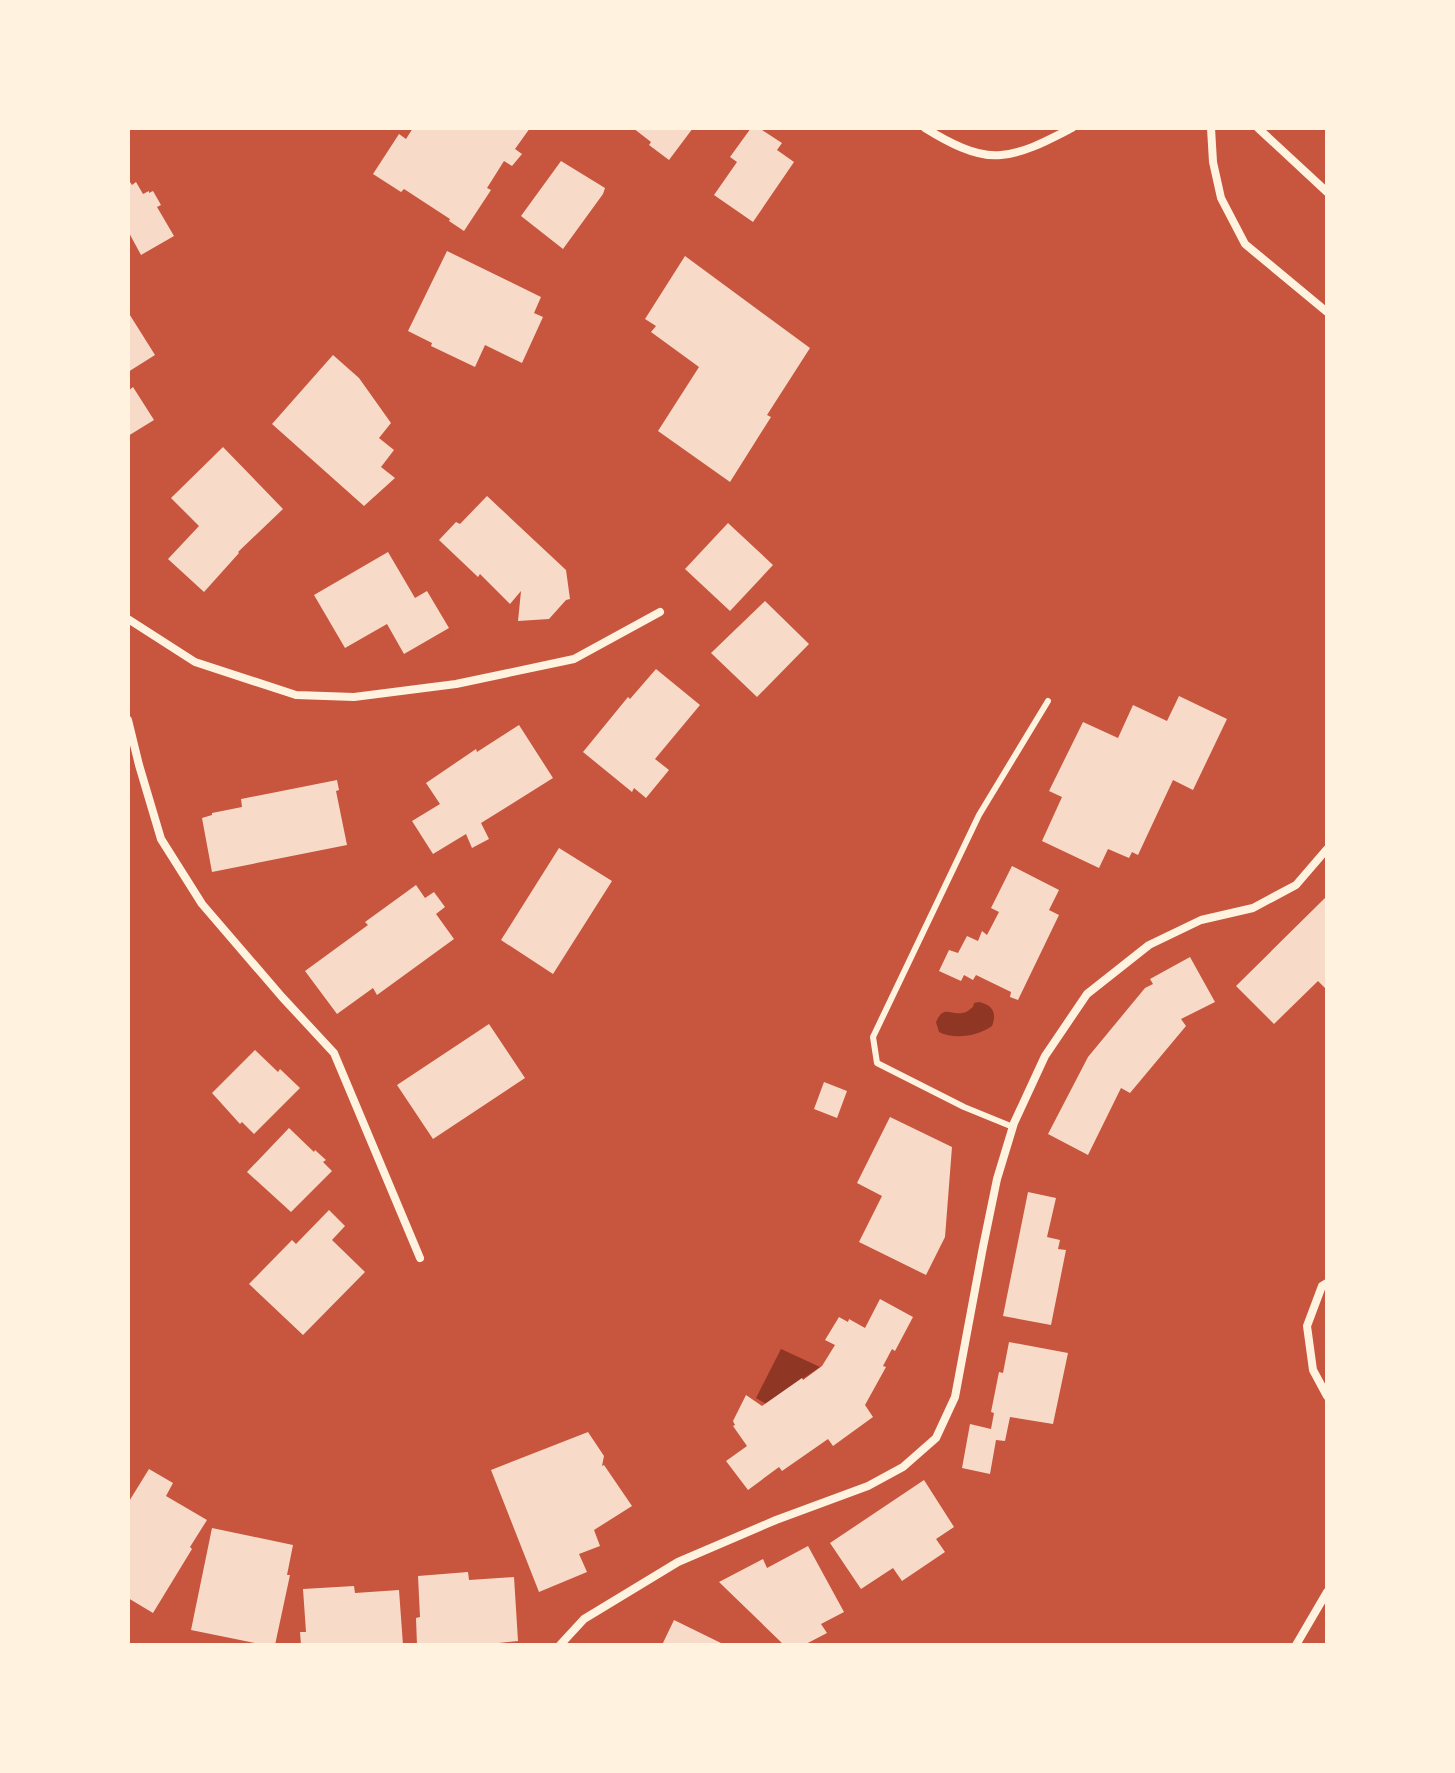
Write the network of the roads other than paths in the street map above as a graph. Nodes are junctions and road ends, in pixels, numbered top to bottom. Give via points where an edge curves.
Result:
1 (925, 128) edge
2 (1072, 128) edge
3 (1211, 128) edge
4 (1258, 128) edge
5 (1327, 192) edge
6 (1327, 312) edge
7 (660, 612) dead end
8 (128, 619) edge
9 (1048, 701) dead end
10 (128, 720) edge
11 (1327, 849) edge
12 (1013, 1127) junction
13 (420, 1258) dead end
14 (1327, 1283) edge
15 (1327, 1396) edge
16 (1327, 1592) edge
17 (560, 1645) edge
18 (1296, 1645) edge

1 - 2 street via 966,151 1000,156
3 - 6 street via 1221,198 1245,244
4 - 5 street
7 - 8 street via 574,659 456,684 354,697 296,695 195,662
9 - 12 lane via 979,815 873,1037 877,1063
10 - 13 street via 161,839 202,904 334,1053
11 - 12 street via 1296,885 1253,908 1201,920 1149,945 1087,994 1045,1056
12 - 17 street via 985,1233 955,1397 936,1438 903,1467 868,1486 678,1562 584,1619
14 - 15 street via 1307,1326 1313,1370
16 - 18 street

